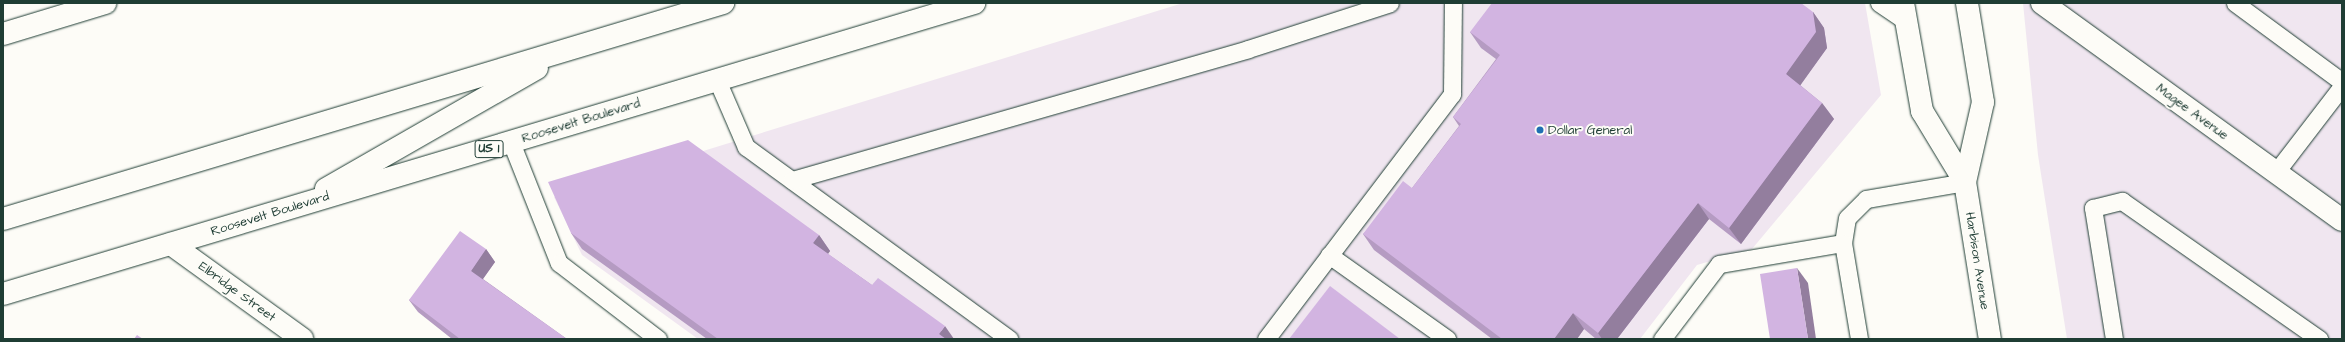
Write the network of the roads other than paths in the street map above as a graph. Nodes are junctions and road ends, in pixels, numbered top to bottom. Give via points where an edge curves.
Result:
1 (105, 3) edge
2 (723, 3) edge
3 (974, 3) edge
4 (1390, 3) edge
5 (1453, 3) edge
6 (1879, 3) edge
7 (1967, 3) edge
8 (2042, 3) edge
9 (2235, 3) edge
10 (1904, 12) edge
11 (3, 34) edge
12 (569, 49) junction
13 (716, 80) junction
14 (2342, 82) edge
15 (2342, 86) edge
16 (512, 142) junction
17 (2276, 172) junction
18 (792, 180) junction
19 (1965, 182) junction
20 (293, 208) junction
21 (3, 219) edge
22 (2342, 220) edge
23 (1843, 243) junction
24 (171, 244) junction
25 (1329, 255) junction
26 (3, 294) edge
27 (302, 339) edge
28 (658, 339) edge
29 (1009, 339) edge
30 (1266, 339) edge
31 (1446, 339) edge
32 (1662, 339) edge
33 (1859, 339) edge
34 (1990, 339) edge
35 (2114, 339) edge
36 (2319, 339) edge

1 - 11 main road
2 - 12 main road
3 - 13 main road, Roosevelt Boulevard / US 1
4 - 18 lane via 1248,49
5 - 25 lane via 1452,94
6 - 10 lane
7 - 19 main road, Harbison Avenue via 1983,102
8 - 17 main road, Magee Avenue
9 - 14 lane
10 - 19 main road, Harbison Avenue via 1922,111
12 - 20 main road
12 - 21 main road
13 - 16 main road, Roosevelt Boulevard / US 1
13 - 18 lane via 746,147
15 - 17 lane
16 - 20 main road, Roosevelt Boulevard / US 1
16 - 28 lane via 559,263
17 - 22 main road, Magee Avenue
18 - 29 lane
19 - 23 lane via 1866,199 1847,218
19 - 34 main road, Harbison Avenue
20 - 24 main road, Roosevelt Boulevard / US 1
23 - 32 lane via 1719,264
23 - 33 lane
24 - 26 main road, Roosevelt Boulevard / US 1
24 - 27 main road, Elbridge Street
25 - 30 lane
25 - 31 lane
35 - 36 lane via 2093,208 2122,201

